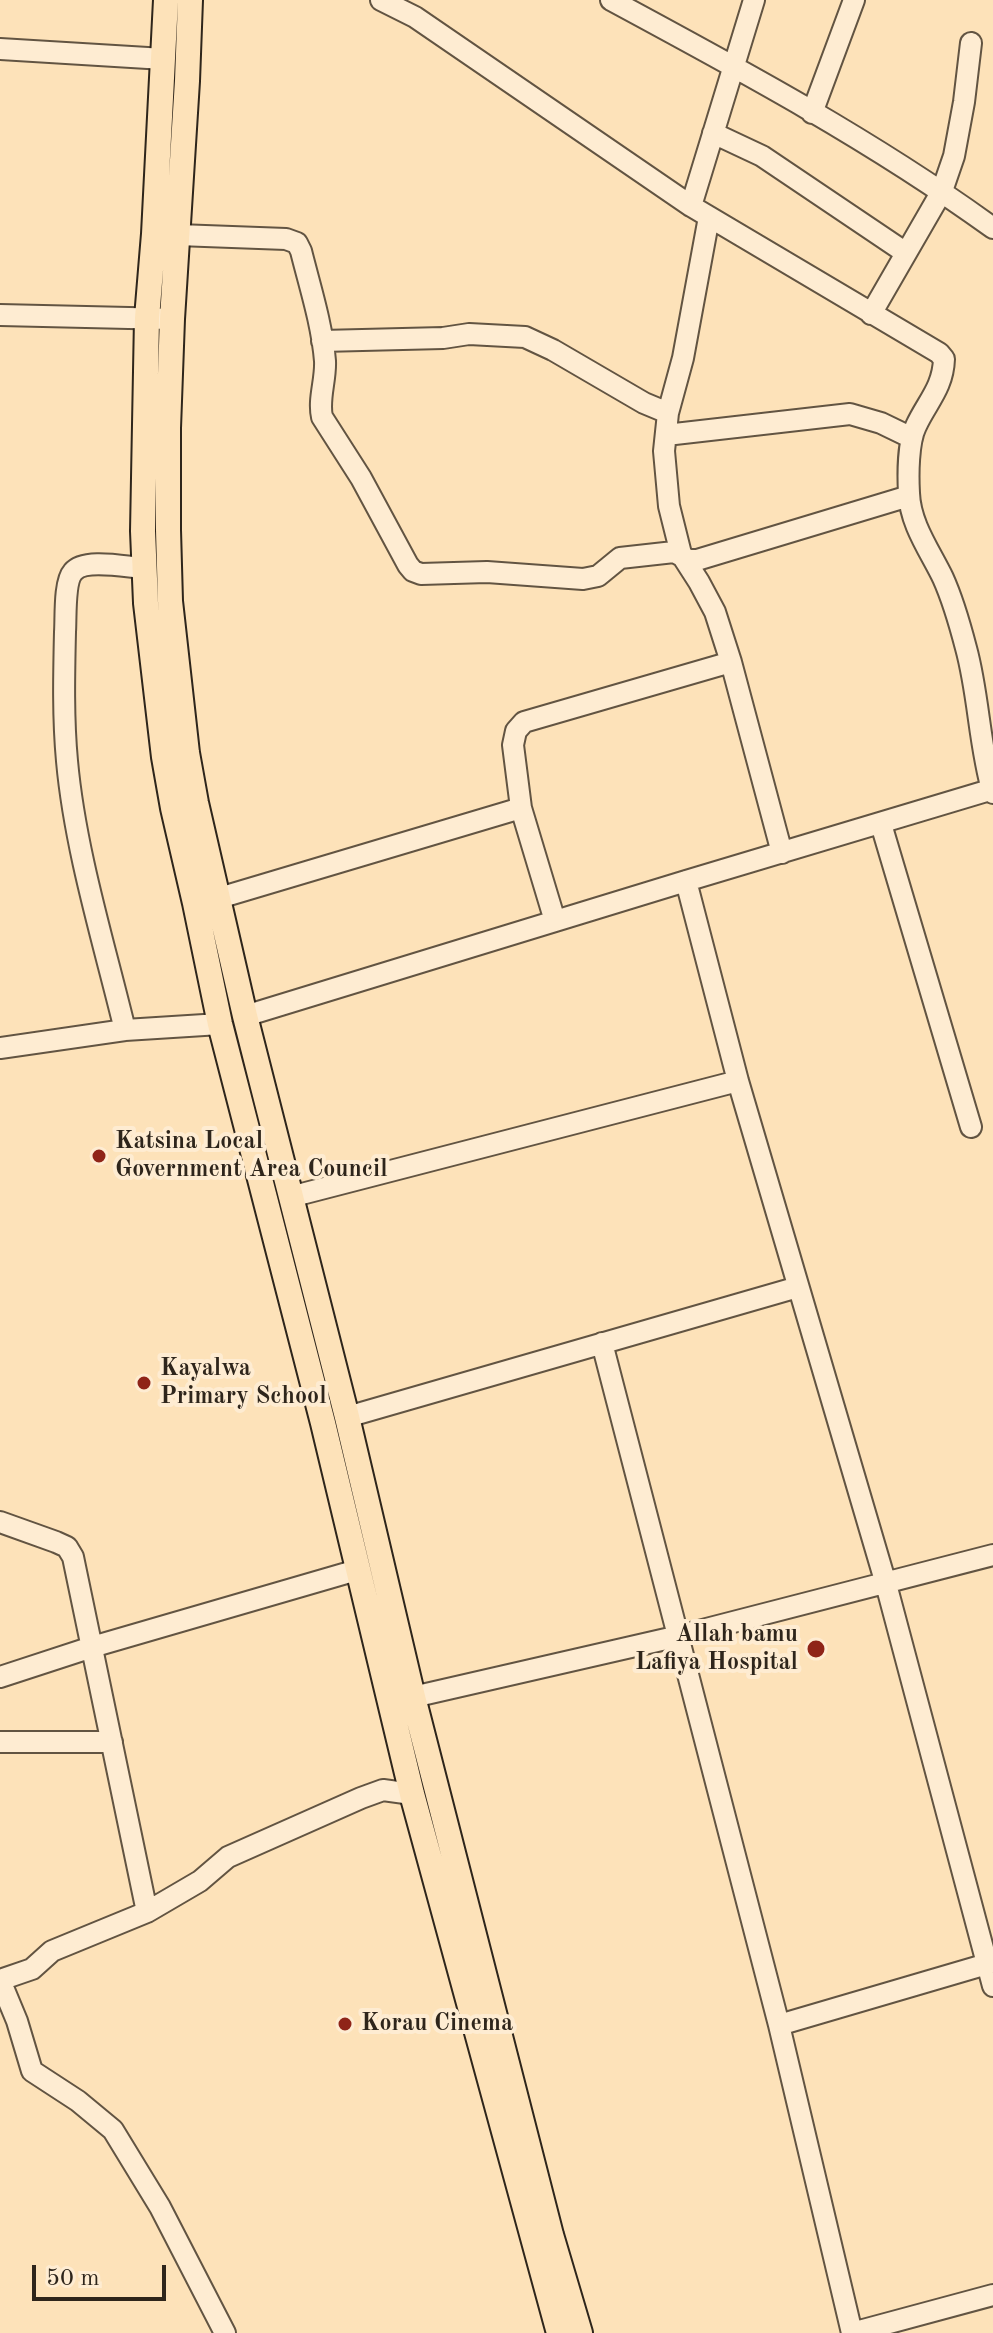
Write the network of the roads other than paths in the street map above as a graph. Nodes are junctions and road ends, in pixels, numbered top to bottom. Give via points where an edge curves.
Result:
1 (166, 0) edge
2 (190, 0) edge
3 (381, 0) edge
4 (611, 0) edge
5 (754, 0) edge
6 (854, 0) edge
7 (971, 43) dead end
8 (0, 49) edge
9 (164, 59) junction
10 (735, 66) junction
11 (812, 113) junction
12 (713, 133) junction
13 (942, 191) junction
14 (691, 206) junction
15 (709, 217) junction
16 (993, 228) edge
17 (178, 235) junction
18 (906, 253) junction
19 (871, 314) junction
20 (0, 315) edge
21 (147, 318) junction
22 (172, 319) junction
23 (322, 341) junction
24 (668, 413) junction
25 (666, 435) junction
26 (912, 438) junction
27 (909, 496) junction
28 (681, 554) junction
29 (143, 568) junction
30 (731, 662) junction
31 (993, 791) edge
32 (521, 808) junction
33 (881, 824) junction
34 (782, 853) junction
35 (686, 881) junction
36 (219, 898) junction
37 (555, 921) junction
38 (245, 1016) junction
39 (220, 1024) junction
40 (125, 1030) junction
41 (0, 1048) edge
42 (738, 1081) junction
43 (971, 1127) dead end
44 (290, 1197) junction
45 (798, 1287) junction
46 (602, 1343) junction
47 (347, 1417) junction
48 (0, 1522) edge
49 (993, 1555) edge
50 (357, 1570) junction
51 (886, 1584) junction
52 (679, 1636) junction
53 (92, 1647) junction
54 (0, 1677) edge
55 (413, 1697) junction
56 (0, 1742) edge
57 (112, 1742) junction
58 (412, 1794) junction
59 (147, 1912) junction
60 (987, 1964) junction
61 (0, 1980) edge
62 (993, 1986) edge
63 (779, 2025) junction
64 (993, 2295) edge
65 (225, 2333) edge
66 (559, 2333) edge
67 (580, 2333) edge

1 - 9 main road
2 - 17 main road
3 - 14 street via 415,17
4 - 10 street
5 - 10 street
6 - 11 street
7 - 13 street via 954,156
8 - 9 street
9 - 21 main road
10 - 11 street
10 - 12 street
11 - 13 street
12 - 14 street
12 - 18 street via 762,156
13 - 16 street
13 - 18 street
14 - 15 street
15 - 19 street
15 - 24 street
17 - 22 main road
17 - 23 street via 297,243
18 - 19 street
19 - 26 street via 944,359 941,379
20 - 21 street
21 - 22 street
21 - 29 main road
22 - 36 main road via 170,601 187,753
23 - 24 street via 469,334 525,337
23 - 28 street via 322,417 413,571 583,579 598,576 620,558
24 - 25 street
25 - 26 street via 850,414
25 - 28 street via 669,506
26 - 27 street
27 - 28 street via 697,560
27 - 31 street via 967,650
28 - 30 street via 715,612
29 - 39 main road via 164,757
29 - 40 street via 84,564 69,578 66,612 67,762 77,829
30 - 32 street via 524,722 513,745
30 - 34 street
31 - 33 street
32 - 36 street
32 - 37 street
33 - 34 street
33 - 43 street
34 - 35 street
35 - 37 street
35 - 42 street
36 - 38 main road
37 - 38 street
38 - 44 main road
39 - 40 street
39 - 50 main road
40 - 41 street
42 - 44 street
42 - 45 street
44 - 47 main road
45 - 46 street
45 - 51 street
46 - 47 street
46 - 52 street
47 - 55 main road
48 - 53 street via 67,1547
49 - 51 street
50 - 53 street
50 - 58 main road
51 - 52 street
51 - 60 street
52 - 55 street
52 - 63 street
53 - 54 street
53 - 57 street
55 - 67 main road
56 - 57 street
57 - 59 street
58 - 59 street via 383,1790 241,1851
58 - 66 main road
59 - 61 street via 52,1951 32,1969
60 - 62 street
60 - 63 street
61 - 65 street via 32,2071 113,2130
63 - 64 street via 852,2333

